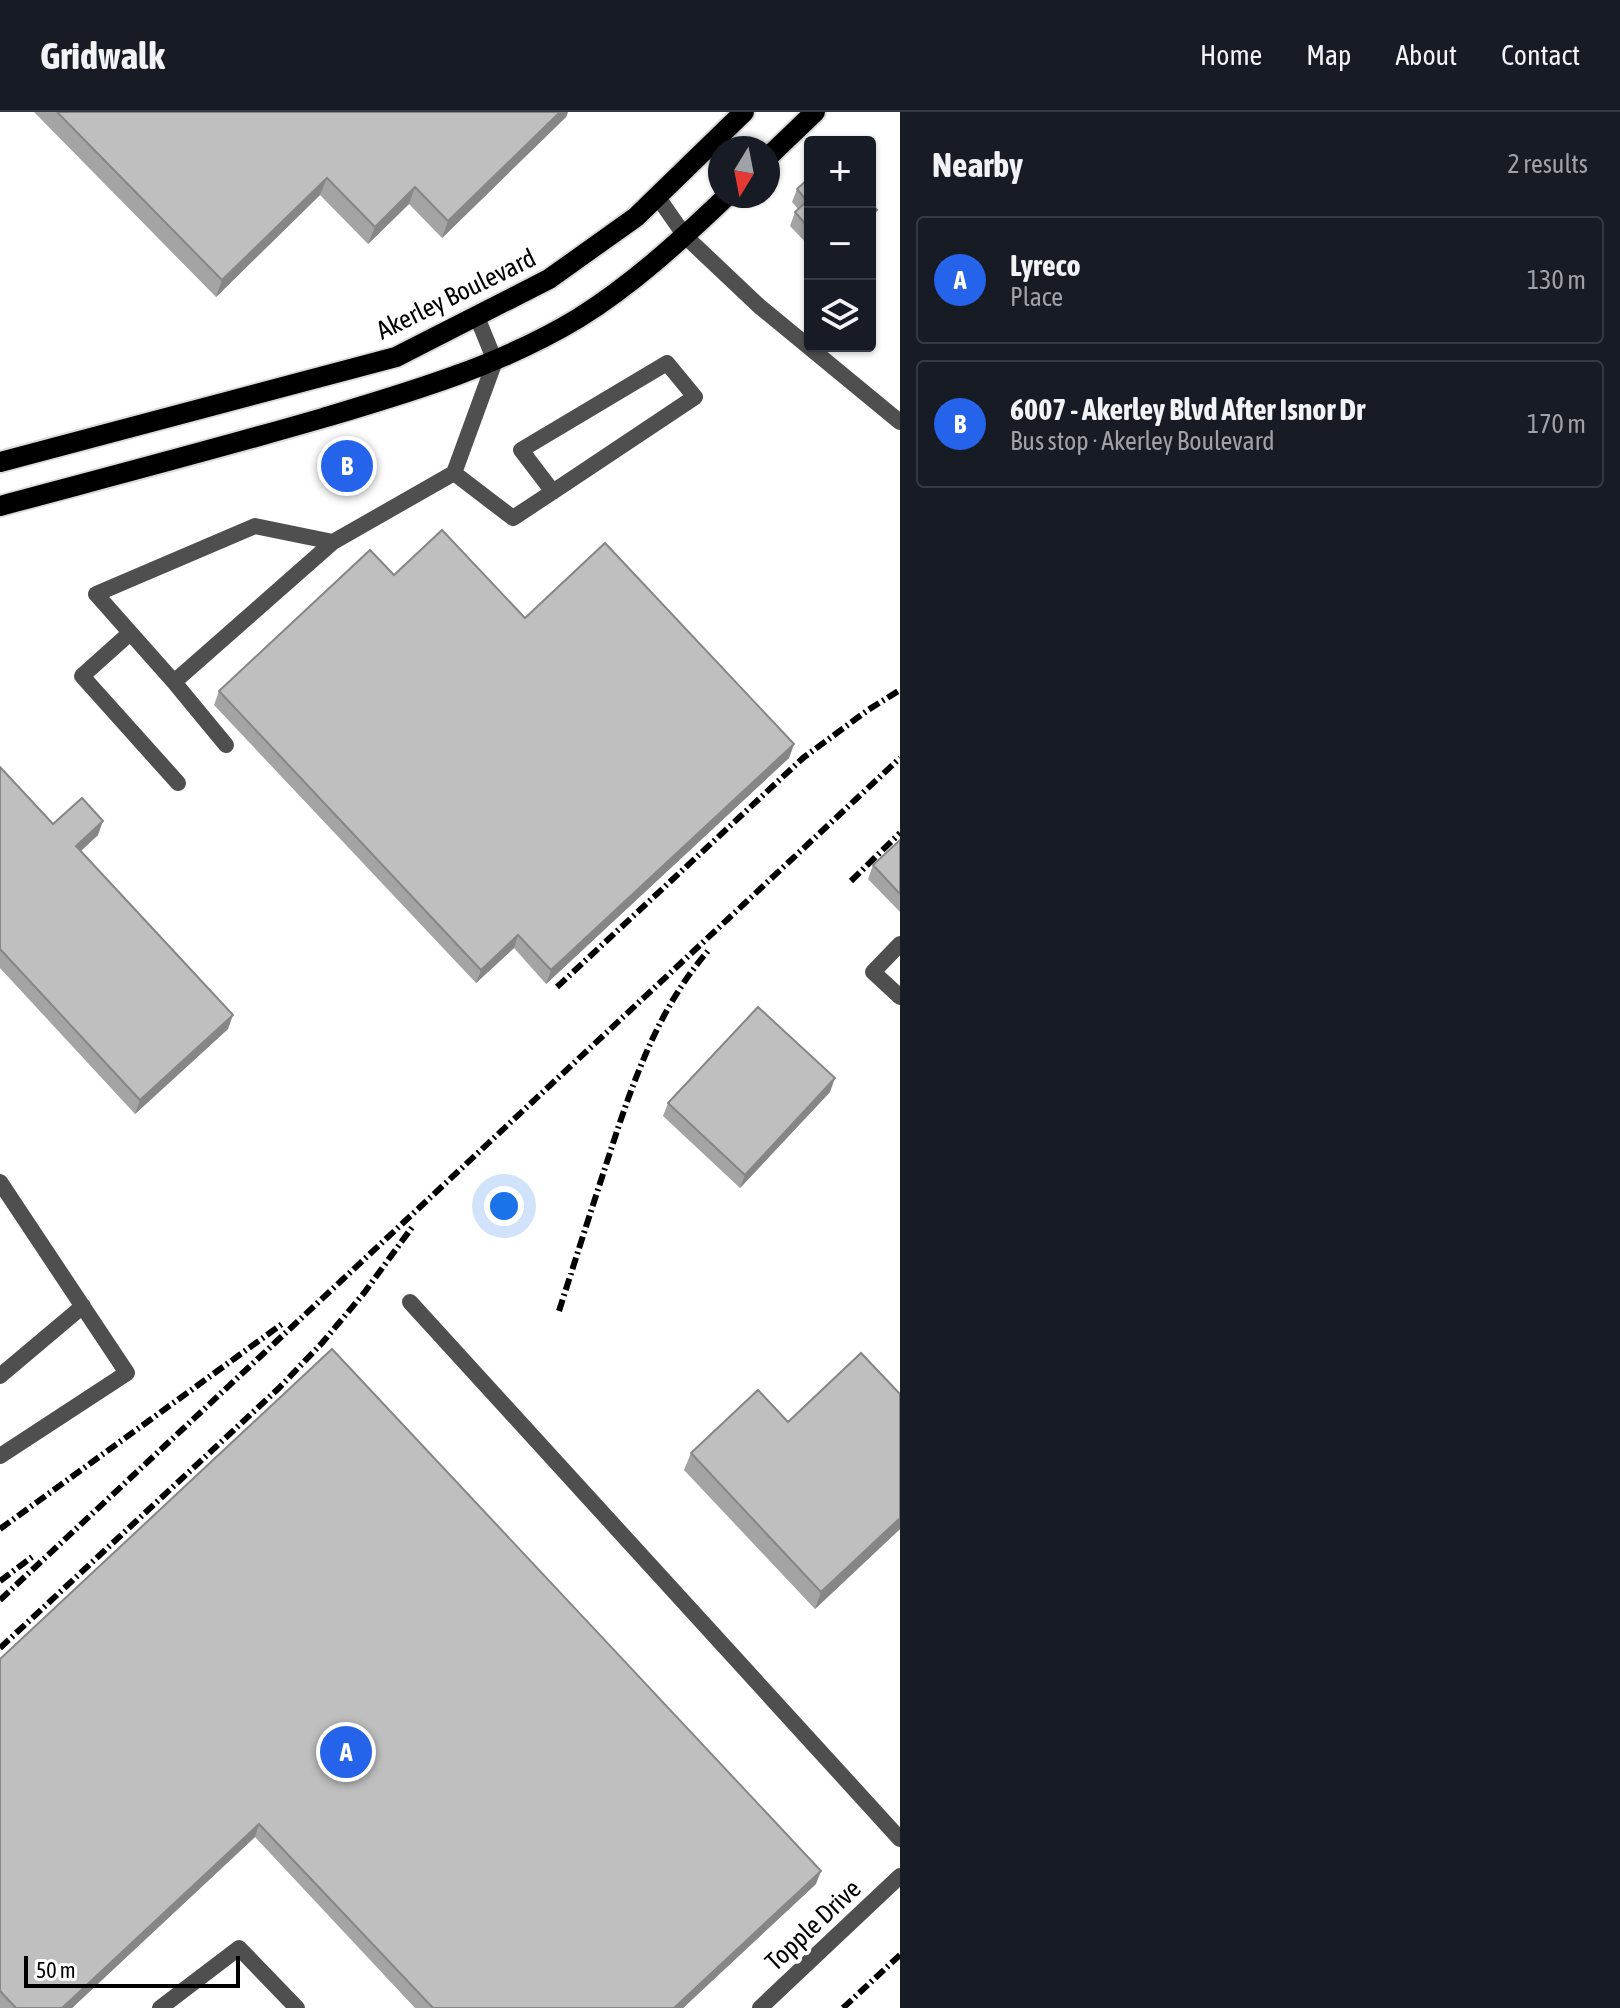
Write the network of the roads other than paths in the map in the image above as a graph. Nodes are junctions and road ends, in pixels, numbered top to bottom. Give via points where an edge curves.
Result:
1 (815, 112) edge
2 (737, 114) edge
3 (780, 146) edge
4 (657, 196) junction
5 (714, 208) edge
6 (685, 236) junction
7 (477, 317) junction
8 (495, 361) junction
9 (900, 422) edge
10 (0, 462) edge
11 (454, 473) junction
12 (553, 492) junction
13 (0, 506) edge
14 (333, 542) junction
15 (130, 633) junction
16 (174, 682) junction
17 (226, 745) dead end
18 (178, 783) dead end
19 (900, 944) edge
20 (900, 997) edge
21 (0, 1182) edge
22 (410, 1302) dead end
23 (83, 1306) junction
24 (0, 1376) edge
25 (0, 1456) edge
26 (900, 1839) edge
27 (900, 1876) edge
28 (160, 2008) edge
29 (297, 2008) edge
30 (760, 2008) edge

1 - 3 main road
2 - 4 main road, Akerley Boulevard
4 - 6 street
4 - 7 main road, Akerley Boulevard via 549,279
5 - 6 main road
6 - 8 main road via 576,319
6 - 9 street via 759,306
7 - 8 street
7 - 10 main road, Akerley Boulevard via 396,357
8 - 11 street
8 - 13 main road via 266,434
11 - 12 street via 513,518
11 - 14 street
12 - 12 street via 695,397 667,363 521,450
14 - 15 street via 255,526 96,594
14 - 16 street
15 - 16 street
15 - 18 street via 82,676
16 - 17 street
19 - 20 street via 873,972
21 - 23 street
22 - 26 street
23 - 24 street
23 - 25 street via 127,1373
27 - 30 street, Topple Drive
28 - 29 street via 239,1948

